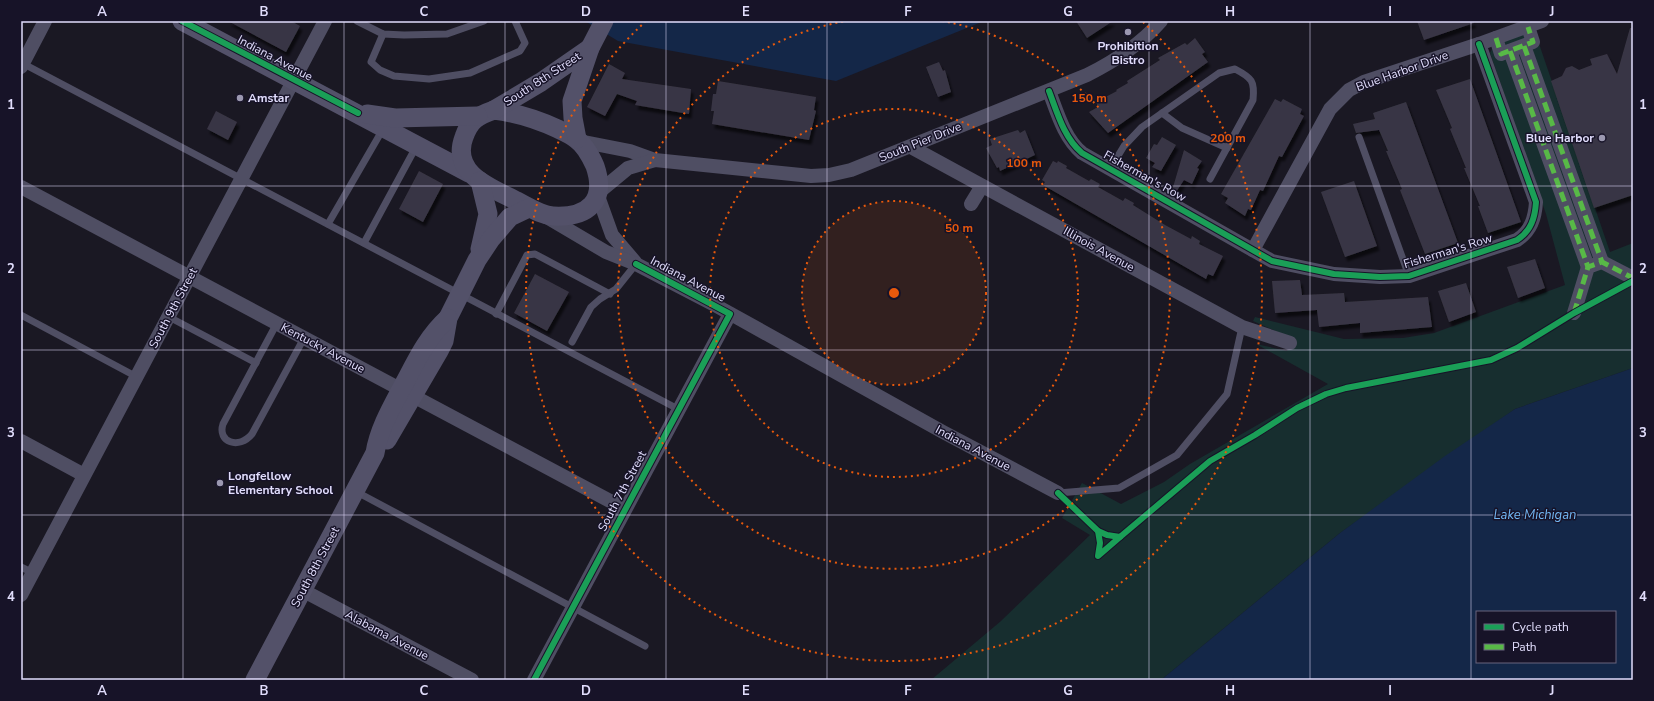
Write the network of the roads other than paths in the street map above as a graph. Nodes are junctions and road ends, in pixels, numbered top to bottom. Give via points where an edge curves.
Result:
1 (45, 21) edge
2 (182, 21) edge
3 (325, 21) edge
4 (357, 21) edge
5 (484, 21) edge
6 (515, 21) edge
7 (604, 21) edge
8 (1161, 21) edge
9 (1542, 21) edge
10 (1510, 27) edge
11 (1528, 27) junction
12 (383, 34) junction
13 (1496, 38) junction
14 (1479, 44) junction
15 (1524, 46) junction
16 (590, 48) junction
17 (1510, 51) junction
18 (22, 64) edge
19 (294, 80) junction
20 (1049, 91) junction
21 (358, 113) junction
22 (486, 113) junction
23 (1162, 113) junction
24 (384, 127) junction
25 (1359, 137) dead end
26 (578, 140) junction
27 (417, 145) junction
28 (911, 147) junction
29 (1227, 148) junction
30 (655, 160) junction
31 (1110, 170) junction
32 (475, 177) junction
33 (242, 178) junction
34 (1210, 179) dead end
35 (982, 186) junction
36 (21, 187) edge
37 (598, 194) junction
38 (972, 204) dead end
39 (535, 211) junction
40 (328, 224) junction
41 (364, 243) junction
42 (1253, 250) junction
43 (478, 260) junction
44 (1602, 262) junction
45 (636, 264) junction
46 (1588, 267) junction
47 (1409, 276) junction
48 (189, 277) junction
49 (1633, 278) edge
50 (610, 294) junction
51 (460, 295) junction
52 (1574, 313) dead end
53 (496, 314) junction
54 (730, 314) junction
55 (21, 315) edge
56 (169, 317) junction
57 (277, 323) junction
58 (1242, 327) junction
59 (304, 338) junction
60 (572, 342) dead end
61 (1290, 343) dead end
62 (256, 363) junction
63 (137, 377) junction
64 (407, 393) junction
65 (678, 409) junction
66 (21, 441) edge
67 (84, 474) junction
68 (355, 491) junction
69 (1058, 493) joint
70 (625, 509) junction
71 (27, 570) edge
72 (302, 590) junction
73 (21, 595) edge
74 (573, 607) junction
75 (646, 646) dead end
76 (255, 680) edge
77 (472, 680) edge
78 (534, 680) edge

1 - 18 street
2 - 19 main road, Indiana Avenue
3 - 19 street, South 9th Street
4 - 12 lane
5 - 12 lane via 447,34
6 - 12 lane via 525,43 520,51 470,73 429,79 394,76 380,70 371,62
7 - 16 main road, South 8th Street
8 - 20 street, South Pier Drive via 1120,58
9 - 11 street, Blue Harbor Drive
10 - 11 street, Blue Harbor Drive
10 - 13 street, Blue Harbor Drive
11 - 15 street via 1534,42
13 - 14 street, Blue Harbor Drive
13 - 17 street via 1501,54
14 - 42 street, Blue Harbor Drive via 1364,82 1342,96 1330,109
14 - 47 street, Fisherman's Row via 1536,202 1535,215 1530,227 1517,240
15 - 17 street
15 - 44 street
16 - 22 main road, South 8th Street via 541,82
16 - 26 main road, South 8th Street via 572,101
17 - 46 street
18 - 33 lane
19 - 21 main road, Indiana Avenue
19 - 33 street, South 9th Street
20 - 28 street, South Pier Drive
20 - 31 street, Fisherman's Row via 1065,131 1075,146 1084,155
21 - 22 main road, Indiana Avenue via 395,118
21 - 24 main road, Indiana Avenue
22 - 26 main road via 525,115
22 - 32 main road via 472,122 466,131 461,148 461,159
23 - 29 lane via 1182,128
23 - 29 lane via 1219,73 1235,69 1247,76 1254,87 1253,100
23 - 31 lane via 1142,127 1124,146
24 - 27 main road, Indiana Avenue
24 - 40 lane
25 - 47 lane
26 - 30 street, South Pier Drive via 630,151
26 - 37 main road via 592,158 597,173
27 - 32 main road, Indiana Avenue
27 - 41 lane
28 - 30 street, South Pier Drive via 829,176
28 - 35 street, Illinois Avenue
29 - 34 lane
30 - 37 street, South Pier Drive via 628,168
31 - 42 street, Fisherman's Row
32 - 39 main road
32 - 43 main road, South 8th Street via 488,214
33 - 40 lane
33 - 48 street, South 9th Street
35 - 38 street
35 - 58 street, Illinois Avenue
36 - 48 street, Kentucky Avenue
37 - 39 main road via 590,207 579,213 562,216
37 - 45 street, Indiana Avenue via 612,235
39 - 43 main road, South 8th Street via 510,217
39 - 45 street, Indiana Avenue via 602,250
40 - 41 lane
41 - 51 lane
42 - 47 street, Fisherman's Row via 1272,261 1334,274
43 - 51 main road, South 8th Street
44 - 46 street
44 - 49 street
45 - 50 lane
45 - 54 street, Indiana Avenue
46 - 52 street
48 - 56 street, South 9th Street
48 - 57 street, Kentucky Avenue
50 - 53 lane via 531,254 527,255
50 - 60 lane via 592,307
51 - 53 lane
51 - 64 main road, South 8th Street via 448,318 444,341
53 - 65 lane
54 - 65 street, South 7th Street
54 - 69 street, Indiana Avenue
55 - 63 lane
56 - 62 lane
56 - 63 street, South 9th Street
57 - 59 street, Kentucky Avenue
57 - 62 lane
58 - 61 street, Illinois Avenue
58 - 69 lane via 1226,394 1177,455 1119,488
59 - 62 lane via 252,434 244,442 235,443 224,436 222,426
59 - 64 street, Kentucky Avenue
63 - 67 street, South 9th Street
64 - 68 main road, South 8th Street via 388,439 375,453
64 - 70 street, Kentucky Avenue
65 - 70 street, South 7th Street
66 - 67 street
67 - 71 street, South 9th Street
68 - 72 main road, South 8th Street
68 - 74 lane
70 - 74 street, South 7th Street
71 - 73 street, South 9th Street
72 - 76 main road, South 8th Street
72 - 77 street, Alabama Avenue
74 - 75 lane
74 - 78 street, South 7th Street

